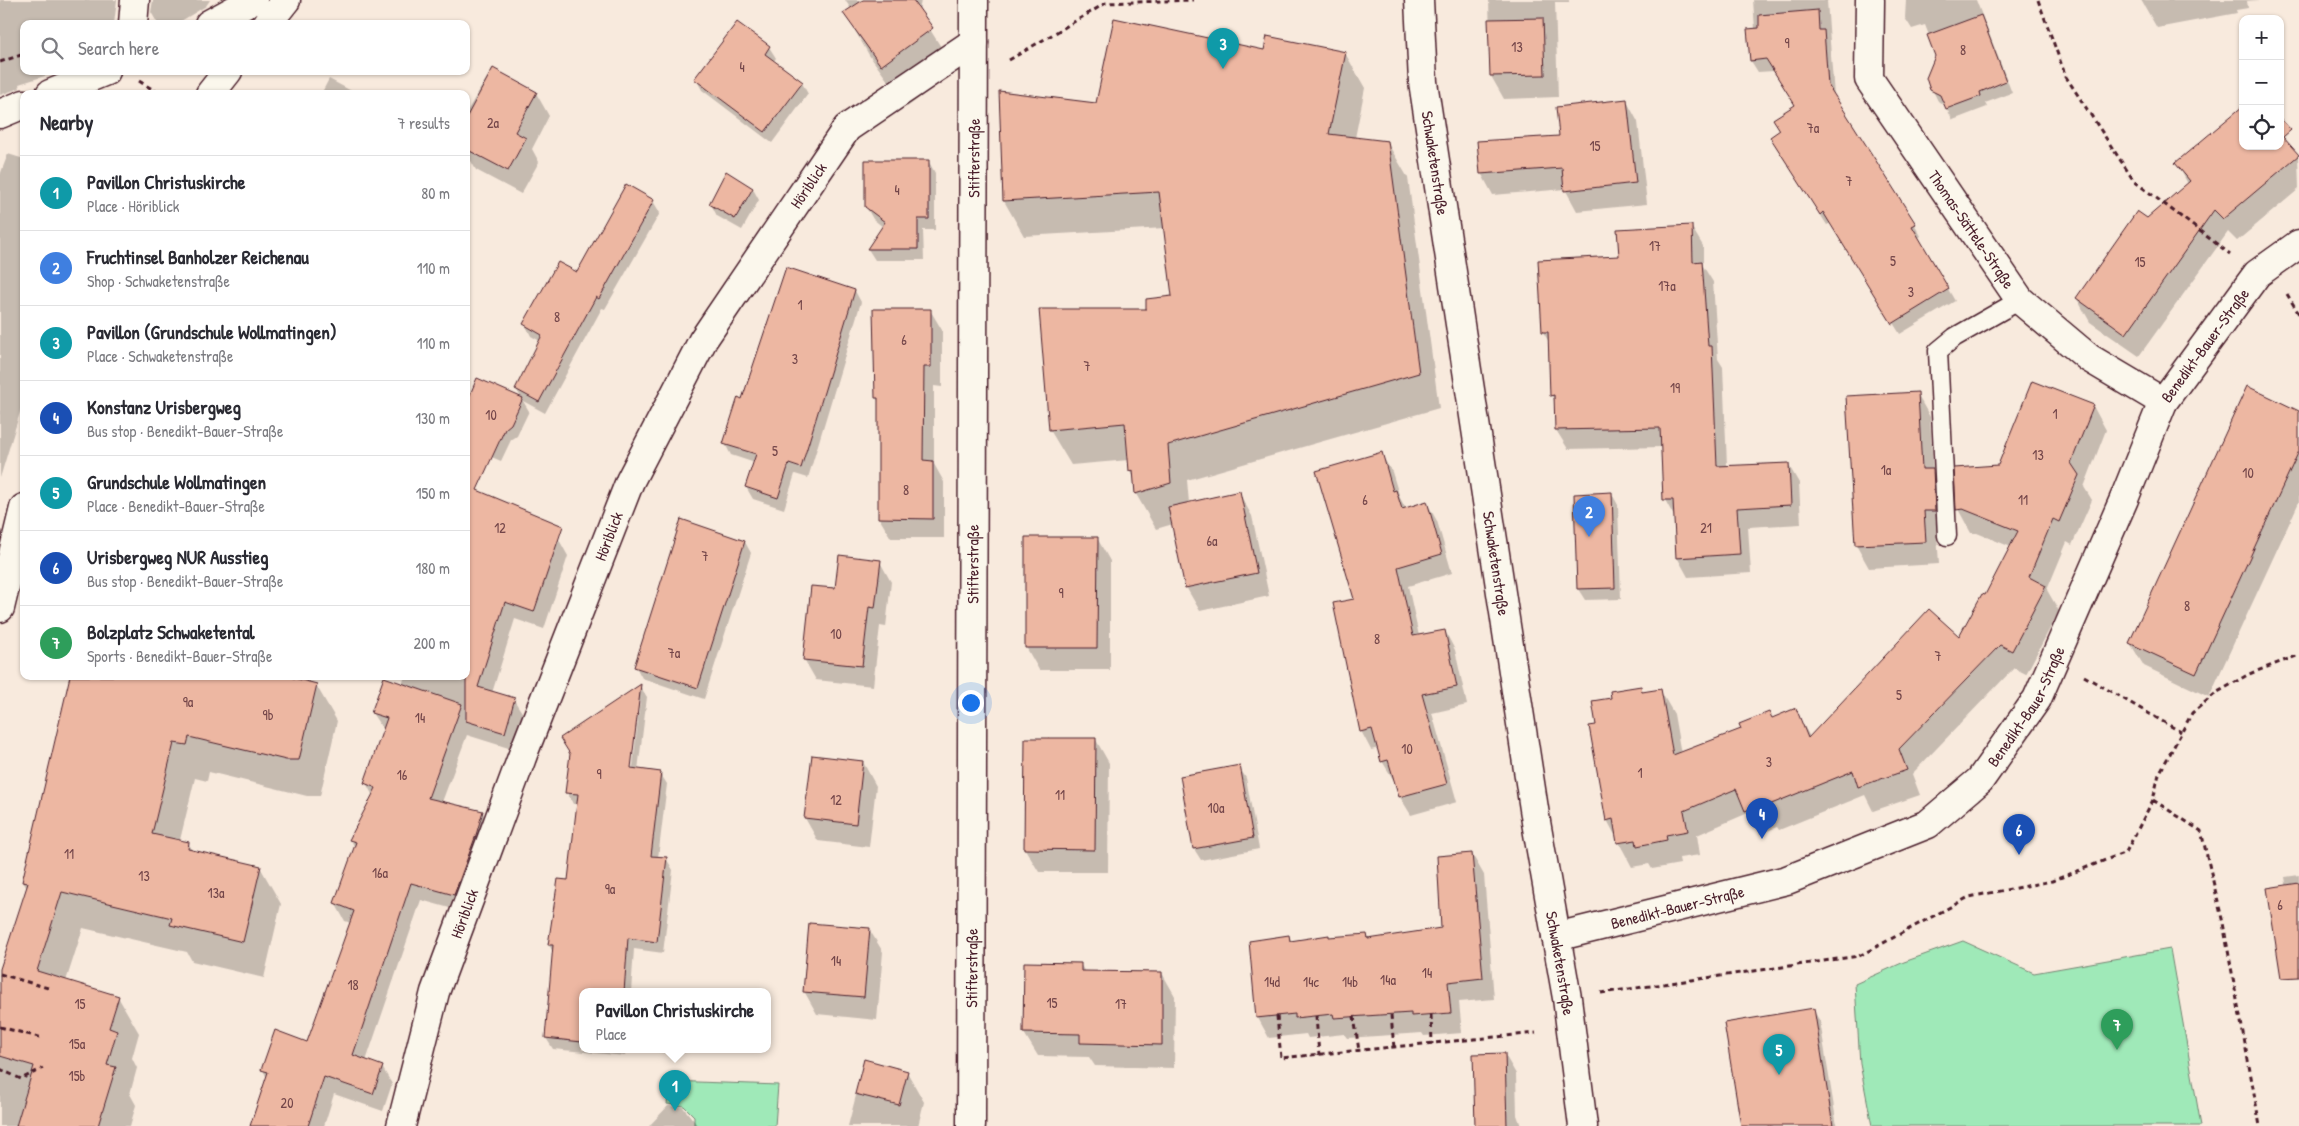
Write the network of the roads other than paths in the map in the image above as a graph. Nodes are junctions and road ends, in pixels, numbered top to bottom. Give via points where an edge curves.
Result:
1 (135, 0) edge
2 (253, 0) edge
3 (286, 0) edge
4 (974, 0) edge
5 (1419, 0) edge
6 (1870, 0) edge
7 (132, 20) edge
8 (216, 20) edge
9 (270, 20) edge
10 (974, 42) junction
11 (96, 75) edge
12 (225, 75) edge
13 (60, 90) edge
14 (213, 90) edge
15 (20, 106) edge
16 (0, 114) edge
17 (2299, 244) edge
18 (2020, 300) junction
19 (2162, 402) junction
20 (20, 525) edge
21 (1947, 536) dead end
22 (0, 608) edge
23 (1556, 937) junction
24 (401, 1126) edge
25 (972, 1126) edge
26 (1583, 1126) edge

1 - 7 street
2 - 8 street
3 - 9 street
4 - 10 street, Stifterstraße
5 - 23 street, Schwaketenstraße via 1423,82
6 - 18 street, Thomas-Sättele-Straße via 1869,79
10 - 24 street, Höriblick via 847,128 703,340 630,481 525,749 435,992
10 - 25 street, Stifterstraße
11 - 13 street
12 - 14 street
15 - 16 street
17 - 19 street, Benedikt-Bauer-Straße via 2257,274
18 - 19 street, Thomas-Sättele-Straße via 2090,358
18 - 21 lane via 1955,337 1938,351
19 - 23 street, Benedikt-Bauer-Straße via 2124,499 2037,699 1980,780 1928,824 1787,880
20 - 22 street
23 - 26 street, Schwaketenstraße

